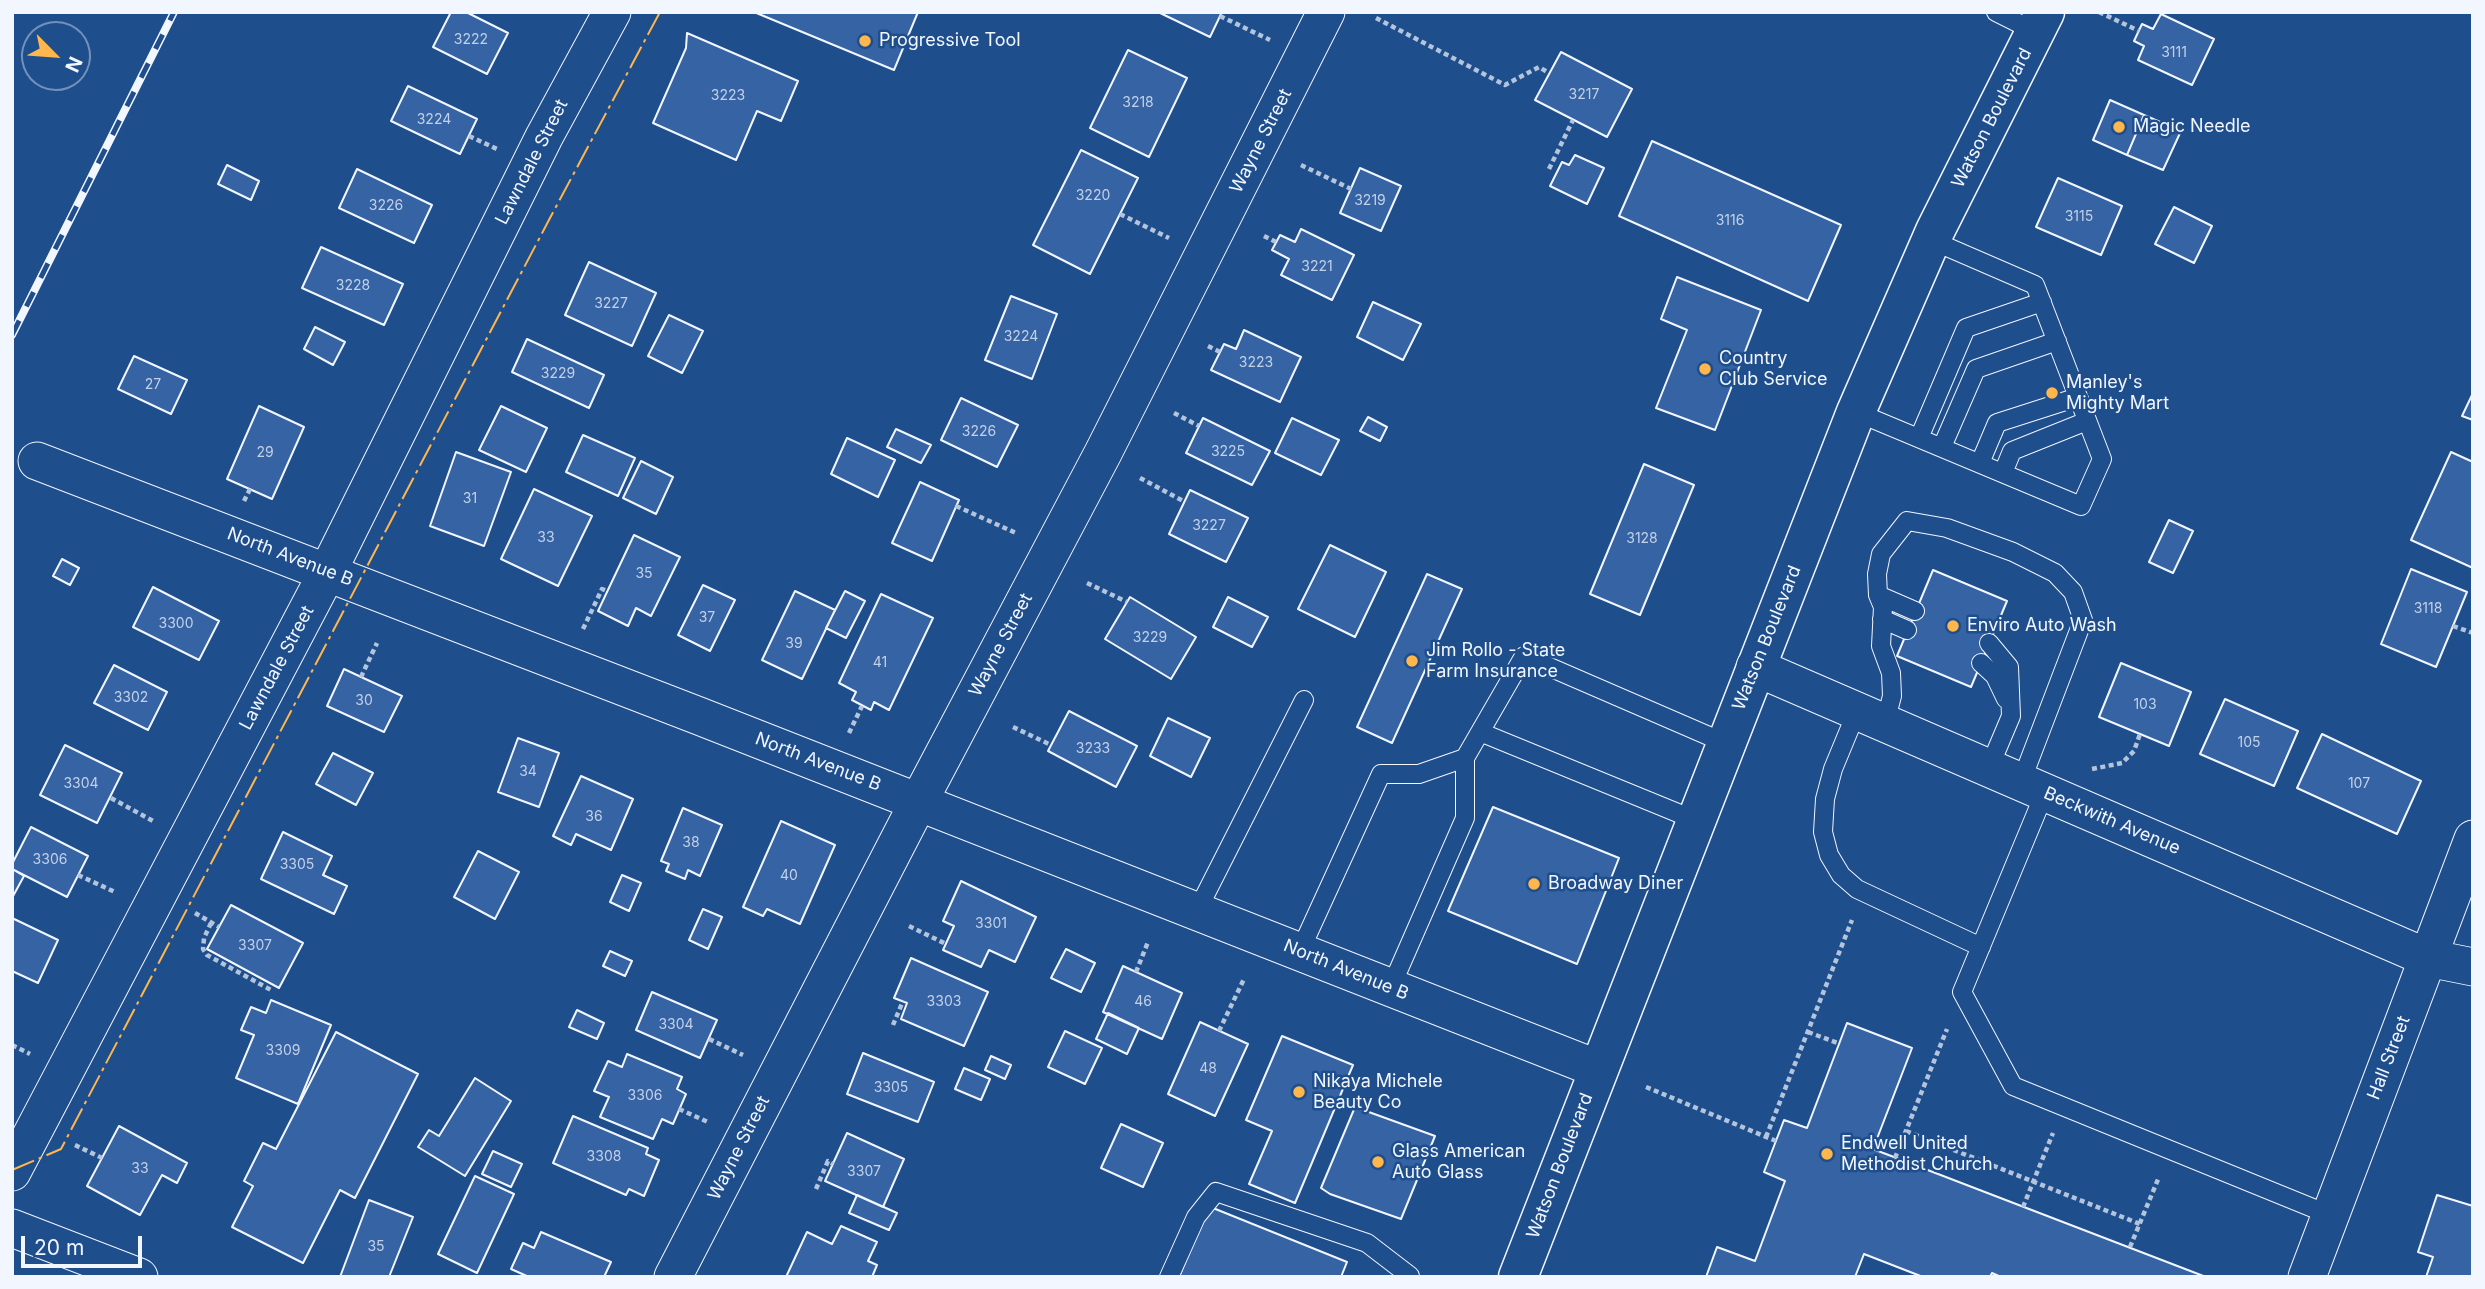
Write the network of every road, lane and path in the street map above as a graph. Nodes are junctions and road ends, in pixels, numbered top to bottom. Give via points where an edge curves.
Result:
1 (612, 12) edge
2 (1326, 12) edge
3 (1996, 12) edge
4 (2099, 12) edge
5 (1220, 16) dead end
6 (1376, 18) dead end
7 (2040, 22) edge
8 (2139, 31) dead end
9 (1304, 56) junction
10 (1549, 73) dead end
11 (1573, 120) dead end
12 (469, 136) dead end
13 (503, 152) dead end
14 (1301, 165) dead end
15 (1549, 169) dead end
16 (1351, 189) dead end
17 (1120, 214) dead end
18 (1264, 236) dead end
19 (1931, 240) junction
20 (1276, 242) dead end
21 (1203, 255) junction
22 (2042, 302) junction
23 (2057, 341) junction
24 (1208, 346) dead end
25 (1220, 352) dead end
26 (2078, 397) junction
27 (1856, 412) junction
28 (1174, 413) dead end
29 (2087, 421) junction
30 (1199, 426) dead end
31 (1919, 438) junction
32 (1942, 447) junction
33 (37, 461) dead end
34 (1980, 463) junction
35 (2003, 473) junction
36 (1140, 478) dead end
37 (1185, 502) dead end
38 (956, 506) dead end
39 (1052, 549) junction
40 (328, 571) junction
41 (1087, 583) dead end
42 (607, 591) dead end
43 (1878, 595) junction
44 (1127, 603) dead end
45 (1915, 611) dead end
46 (1882, 619) junction
47 (2453, 626) dead end
48 (583, 629) dead end
49 (1908, 630) dead end
50 (2473, 633) edge
51 (377, 642) dead end
52 (1989, 643) dead end
53 (1981, 663) dead end
54 (1755, 667) junction
55 (361, 677) dead end
56 (1304, 700) dead end
57 (862, 706) dead end
58 (2010, 708) junction
59 (1871, 717) junction
60 (1013, 727) dead end
61 (1480, 732) junction
62 (849, 734) dead end
63 (2140, 734) dead end
64 (1726, 743) junction
65 (1051, 746) dead end
66 (1465, 758) junction
67 (2085, 767) dead end
68 (2018, 781) junction
69 (111, 798) dead end
70 (919, 801) junction
71 (1695, 820) junction
72 (155, 822) dead end
73 (2473, 839) edge
74 (78, 875) dead end
75 (1864, 892) junction
76 (118, 893) dead end
77 (1197, 911) junction
78 (195, 913) dead end
79 (211, 923) junction
80 (909, 926) dead end
81 (219, 927) dead end
82 (1148, 942) dead end
83 (946, 944) dead end
84 (1981, 947) junction
85 (1300, 951) junction
86 (2428, 958) junction
87 (2473, 967) edge
88 (1136, 972) dead end
89 (1244, 979) dead end
90 (1391, 987) junction
91 (271, 989) dead end
92 (1962, 992) junction
93 (903, 1002) dead end
94 (893, 1025) dead end
95 (1219, 1031) dead end
96 (1808, 1032) junction
97 (709, 1039) dead end
98 (1840, 1044) dead end
99 (12, 1045) edge
100 (32, 1055) dead end
101 (749, 1058) dead end
102 (1598, 1069) junction
103 (1646, 1087) dead end
104 (2064, 1107) junction
105 (679, 1109) dead end
106 (715, 1125) dead end
107 (1906, 1131) junction
108 (1766, 1137) junction
109 (1776, 1141) dead end
110 (75, 1145) dead end
111 (2170, 1150) junction
112 (102, 1158) dead end
113 (1895, 1158) dead end
114 (833, 1164) dead end
115 (12, 1172) edge
116 (2034, 1182) junction
117 (816, 1189) dead end
118 (2023, 1207) dead end
119 (2330, 1215) junction
120 (2140, 1224) junction
121 (12, 1228) edge
122 (2130, 1247) dead end
123 (1411, 1276) edge
124 (139, 1277) edge
125 (673, 1277) edge
126 (1169, 1277) edge
127 (1518, 1277) edge
128 (2306, 1277) edge

1 - 40 street, Lawndale Street via 544,137
2 - 9 street, Wayne Street
3 - 7 lane
4 - 8 path
5 - 9 path
6 - 10 path via 1505,85 1539,67
7 - 19 street, Watson Boulevard
9 - 21 street, Wayne Street
11 - 15 path
12 - 13 path
14 - 16 path
17 - 21 path
18 - 20 path
19 - 22 lane via 2035,285
19 - 27 street, Watson Boulevard
21 - 39 street, Wayne Street
22 - 23 lane
22 - 31 lane via 1966,328
23 - 26 lane
23 - 32 lane via 1976,369
24 - 25 path
26 - 29 lane
26 - 34 lane via 1997,423
27 - 31 lane
27 - 54 street, Watson Boulevard
28 - 30 path
29 - 35 lane via 2012,452
29 - 35 lane via 2102,459 2081,506
31 - 32 lane
32 - 34 lane
33 - 40 street, North Avenue B
34 - 35 lane
36 - 37 path
38 - 39 path
39 - 70 street, Wayne Street
40 - 70 street, North Avenue B
40 - 115 street, Lawndale Street
41 - 44 path
42 - 48 path via 602,589
43 - 45 lane
43 - 46 lane
43 - 68 lane via 1881,554 1907,521 1947,528 2013,552 2055,573 2073,592 2083,620
46 - 49 lane
46 - 59 lane via 1881,646 1891,673 1892,696
47 - 50 path
51 - 55 path
52 - 58 lane via 2009,667
53 - 58 lane via 1995,676
54 - 59 street, Beckwith Avenue
54 - 64 street, Watson Boulevard
56 - 77 lane
57 - 62 path
58 - 68 lane
59 - 68 street, Beckwith Avenue
59 - 75 lane via 1833,769 1825,800 1829,855 1841,875
60 - 65 path
61 - 64 lane via 1524,656
61 - 66 lane
61 - 71 lane
63 - 67 path via 2134,751 2122,763
64 - 71 street, Watson Boulevard
66 - 85 lane via 1419,774 1381,774
66 - 90 lane via 1465,818
68 - 84 lane
68 - 86 street, Beckwith Avenue
69 - 72 path
70 - 77 street, North Avenue B
70 - 125 street, Wayne Street
71 - 102 street, Watson Boulevard
73 - 86 street, Hall Street
74 - 76 path
75 - 84 lane
75 - 96 path
77 - 85 street, North Avenue B
78 - 79 path
79 - 81 path
79 - 91 path via 204,938 207,955
80 - 83 path
82 - 88 path
84 - 92 lane
85 - 90 street, North Avenue B
86 - 87 street, Beckwith Avenue
86 - 119 street, Hall Street
89 - 95 path
90 - 102 street, North Avenue B
92 - 104 lane via 2013,1086
92 - 107 path
93 - 94 path
96 - 98 path
96 - 108 path
97 - 101 path
99 - 100 path
102 - 127 street, Watson Boulevard
103 - 108 path
104 - 111 lane
104 - 116 path
105 - 106 path
107 - 113 path
107 - 116 path
108 - 109 path
110 - 112 path
111 - 119 lane
111 - 120 path
114 - 117 path via 828,1161
116 - 118 path
116 - 120 path
119 - 128 street, Hall Street
120 - 122 path
121 - 124 street
123 - 126 lane via 1367,1243 1216,1192 1196,1217

